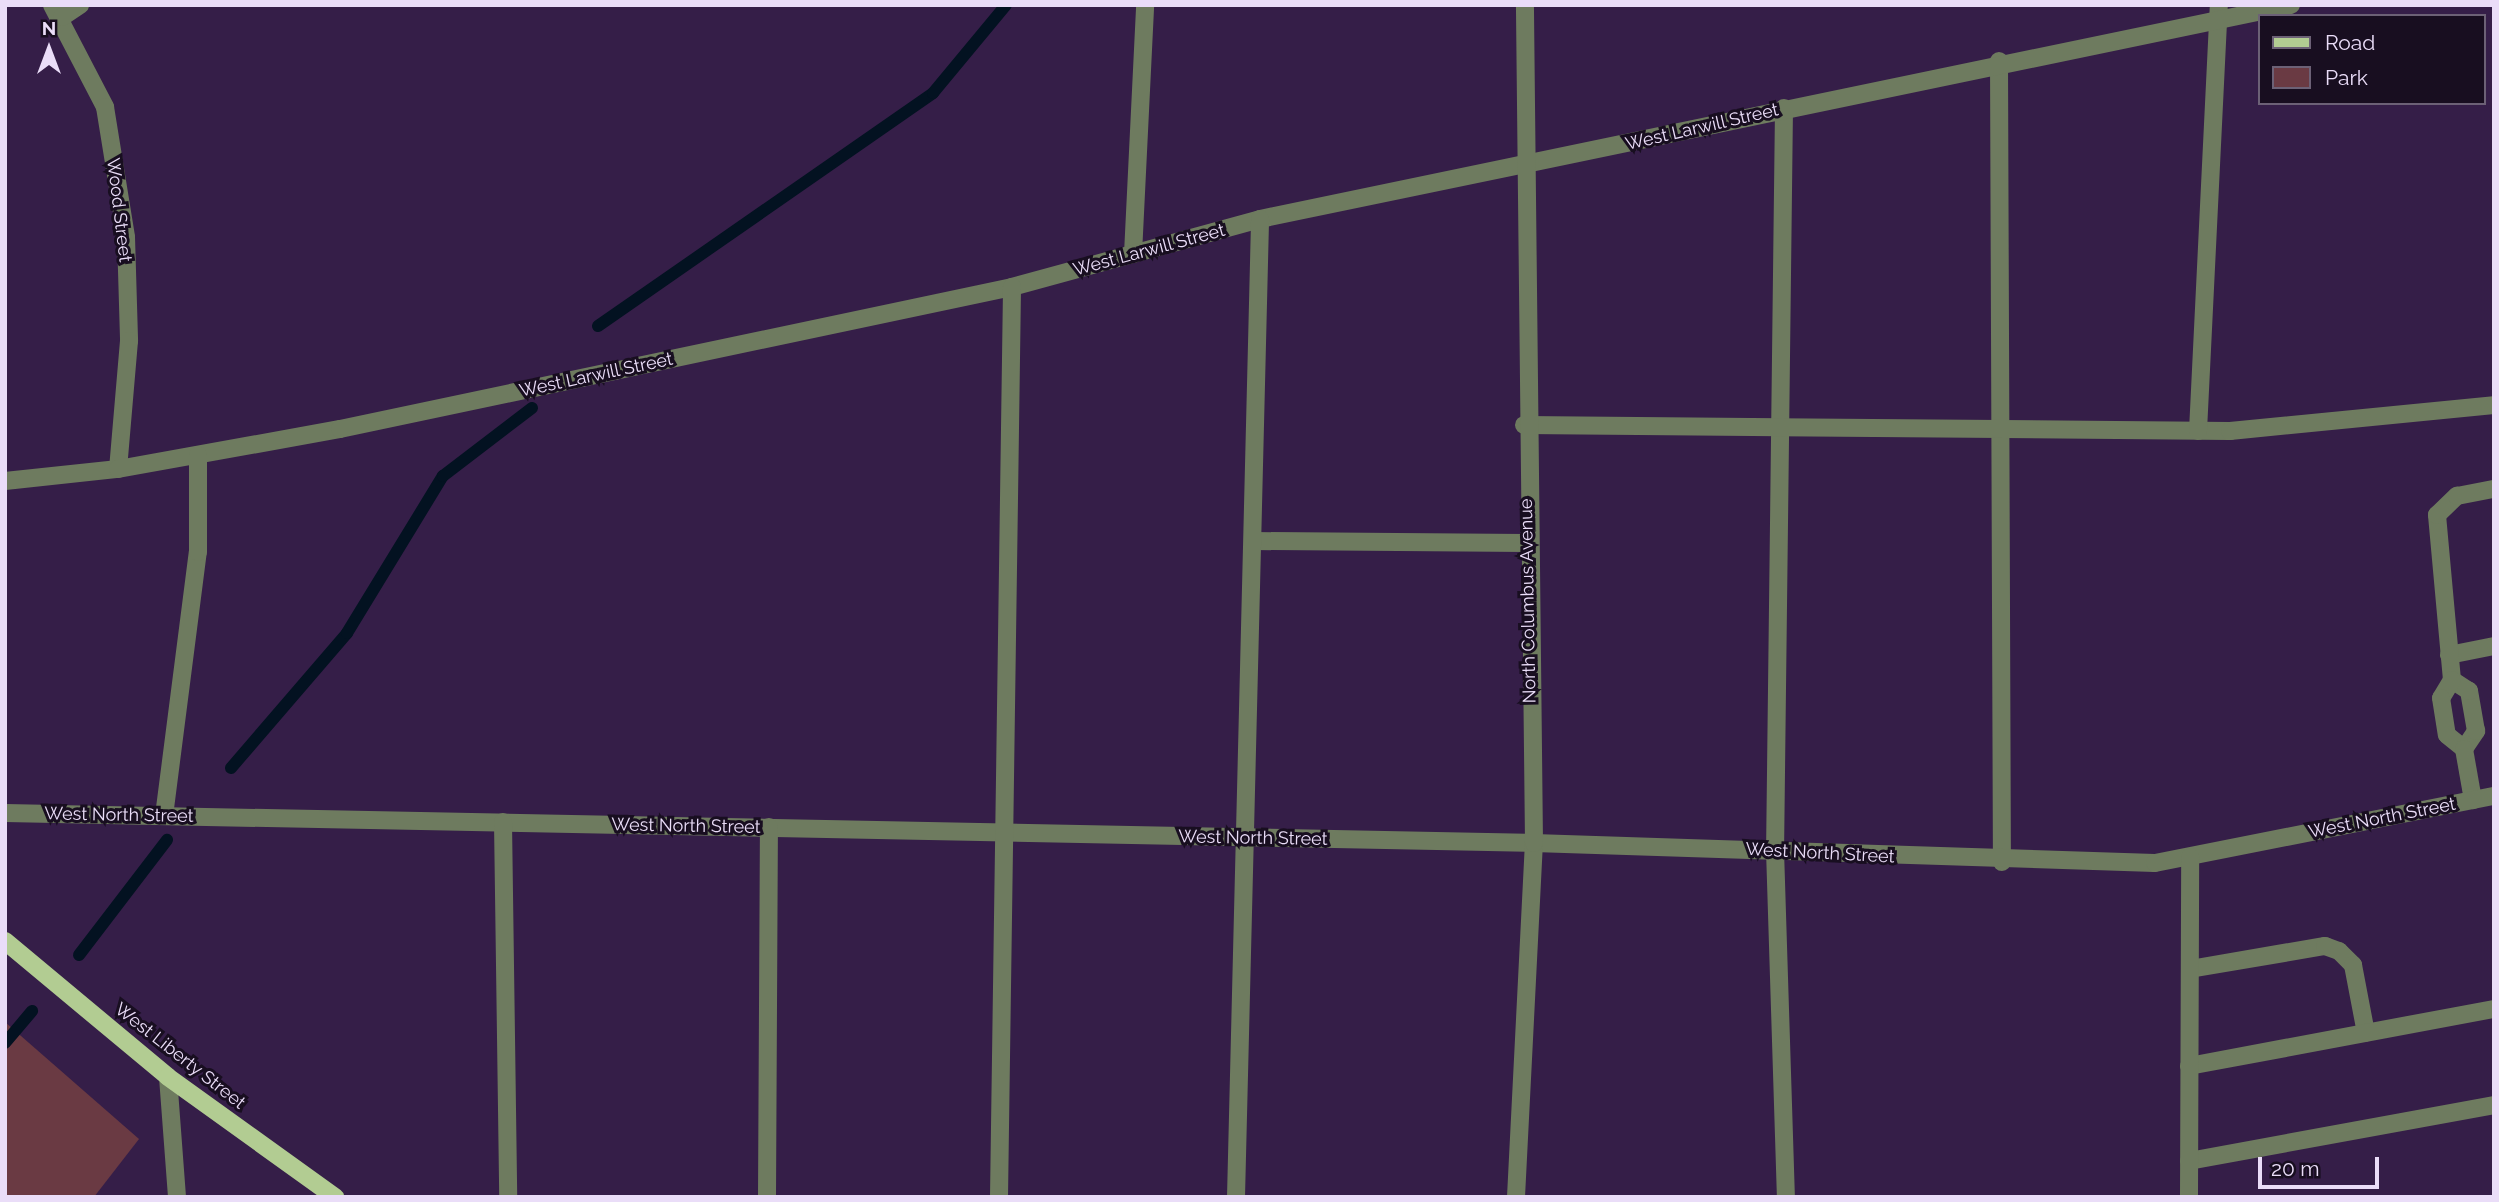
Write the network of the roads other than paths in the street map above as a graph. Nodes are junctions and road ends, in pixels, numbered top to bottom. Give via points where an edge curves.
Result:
1 (80, 5) edge
2 (1145, 5) edge
3 (1524, 5) edge
4 (2291, 5) edge
5 (57, 11) edge
6 (2219, 13) edge
7 (2000, 61) junction
8 (1784, 108) junction
9 (1525, 168) junction
10 (1260, 219) junction
11 (1133, 254) junction
12 (1012, 287) junction
13 (2494, 405) edge
14 (1524, 425) junction
15 (1784, 428) junction
16 (1997, 429) junction
17 (2198, 431) junction
18 (198, 455) junction
19 (118, 469) junction
20 (5, 481) edge
21 (2494, 489) edge
22 (1253, 541) junction
23 (1527, 543) junction
24 (2494, 646) edge
25 (2449, 654) junction
26 (2452, 680) junction
27 (2464, 750) junction
28 (2494, 796) edge
29 (2473, 800) junction
30 (5, 813) edge
31 (164, 816) junction
32 (503, 822) junction
33 (769, 827) junction
34 (1001, 832) junction
35 (1245, 838) junction
36 (1534, 843) junction
37 (1775, 850) junction
38 (2190, 857) junction
39 (2001, 862) junction
40 (5, 941) edge
41 (2190, 970) junction
42 (2494, 1009) edge
43 (2366, 1033) junction
44 (2189, 1066) junction
45 (168, 1077) junction
46 (2494, 1105) edge
47 (2189, 1161) junction
48 (172, 1194) edge
49 (335, 1197) edge
50 (508, 1197) edge
51 (767, 1197) edge
52 (999, 1197) edge
53 (1236, 1197) edge
54 (1516, 1197) edge
55 (1786, 1197) edge
56 (2189, 1197) edge

1 - 5 street
2 - 11 street
3 - 9 street, North Columbus Avenue
4 - 6 street, West Larwill Street
5 - 19 street, Wood Street via 105,107 126,237 129,341
6 - 7 street, West Larwill Street
6 - 17 street
7 - 8 street, West Larwill Street
7 - 16 street
8 - 9 street, West Larwill Street
8 - 15 street
9 - 10 street, West Larwill Street
9 - 14 street, North Columbus Avenue
10 - 11 street, West Larwill Street
10 - 22 street
11 - 12 street, West Larwill Street
12 - 18 street, West Larwill Street
12 - 34 street
13 - 17 street
14 - 15 street
14 - 23 street, North Columbus Avenue
15 - 16 street
15 - 37 street
16 - 17 street
16 - 39 street
18 - 19 street, West Larwill Street
18 - 31 street via 198,552
19 - 20 street, West Larwill Street
21 - 25 street via 2457,496 2437,515
22 - 23 street
22 - 35 street
23 - 36 street, North Columbus Avenue
24 - 25 street
25 - 26 street
26 - 27 street via 2441,698 2447,735
26 - 27 street via 2469,691 2476,731
27 - 29 street
28 - 29 street, West North Street
29 - 38 street, West North Street
30 - 31 street, West North Street
31 - 32 street, West North Street
32 - 33 street, West North Street
32 - 50 street
33 - 34 street, West North Street
33 - 51 street
34 - 35 street, West North Street
34 - 52 street
35 - 36 street, West North Street
35 - 53 street
36 - 37 street, West North Street
36 - 54 street, North Columbus Avenue
37 - 39 street, West North Street
37 - 55 street
38 - 39 street, West North Street via 2155,863
38 - 41 street
40 - 45 main road, West Liberty Street
41 - 43 street via 2325,946 2339,951 2353,965
41 - 44 street
42 - 43 street
43 - 44 street
44 - 47 street
45 - 48 street
45 - 49 main road, West Liberty Street
46 - 47 street
47 - 56 street

